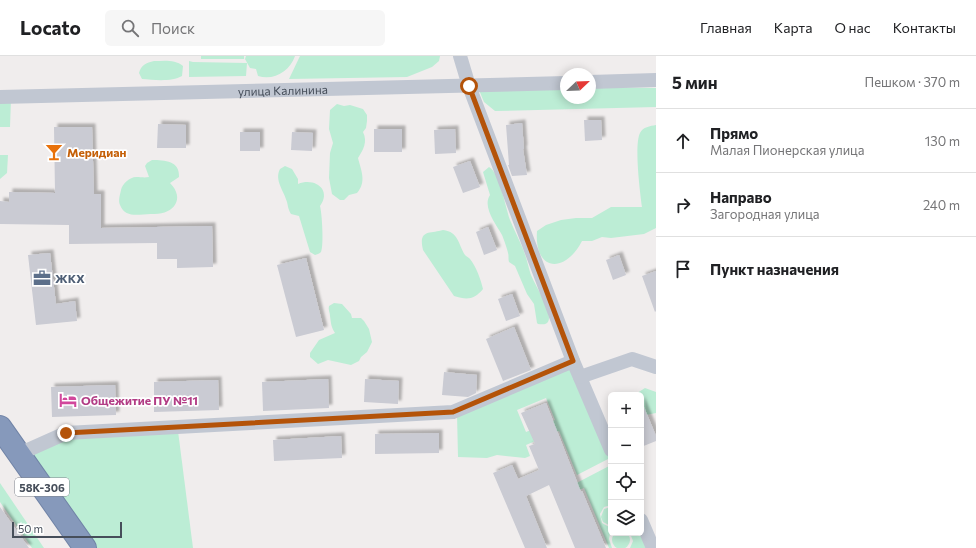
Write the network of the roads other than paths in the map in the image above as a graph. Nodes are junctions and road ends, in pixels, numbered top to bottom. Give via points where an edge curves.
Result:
1 (460, 56) edge
2 (656, 80) edge
3 (596, 82) edge
4 (560, 83) edge
5 (469, 86) junction
6 (0, 97) edge
7 (573, 361) junction
8 (656, 367) edge
9 (580, 377) junction
10 (0, 427) edge
11 (608, 443) edge
12 (19, 454) junction
13 (644, 527) edge
14 (85, 548) edge
15 (653, 548) edge

1 - 5 street
2 - 3 street
4 - 5 street, улица Калинина
5 - 6 street, улица Калинина
5 - 7 street
7 - 9 street
7 - 12 street via 453,412 66,433
8 - 9 street via 632,359
9 - 11 street
10 - 12 highway, 58К-306
12 - 14 highway, 58К-306
13 - 15 street

